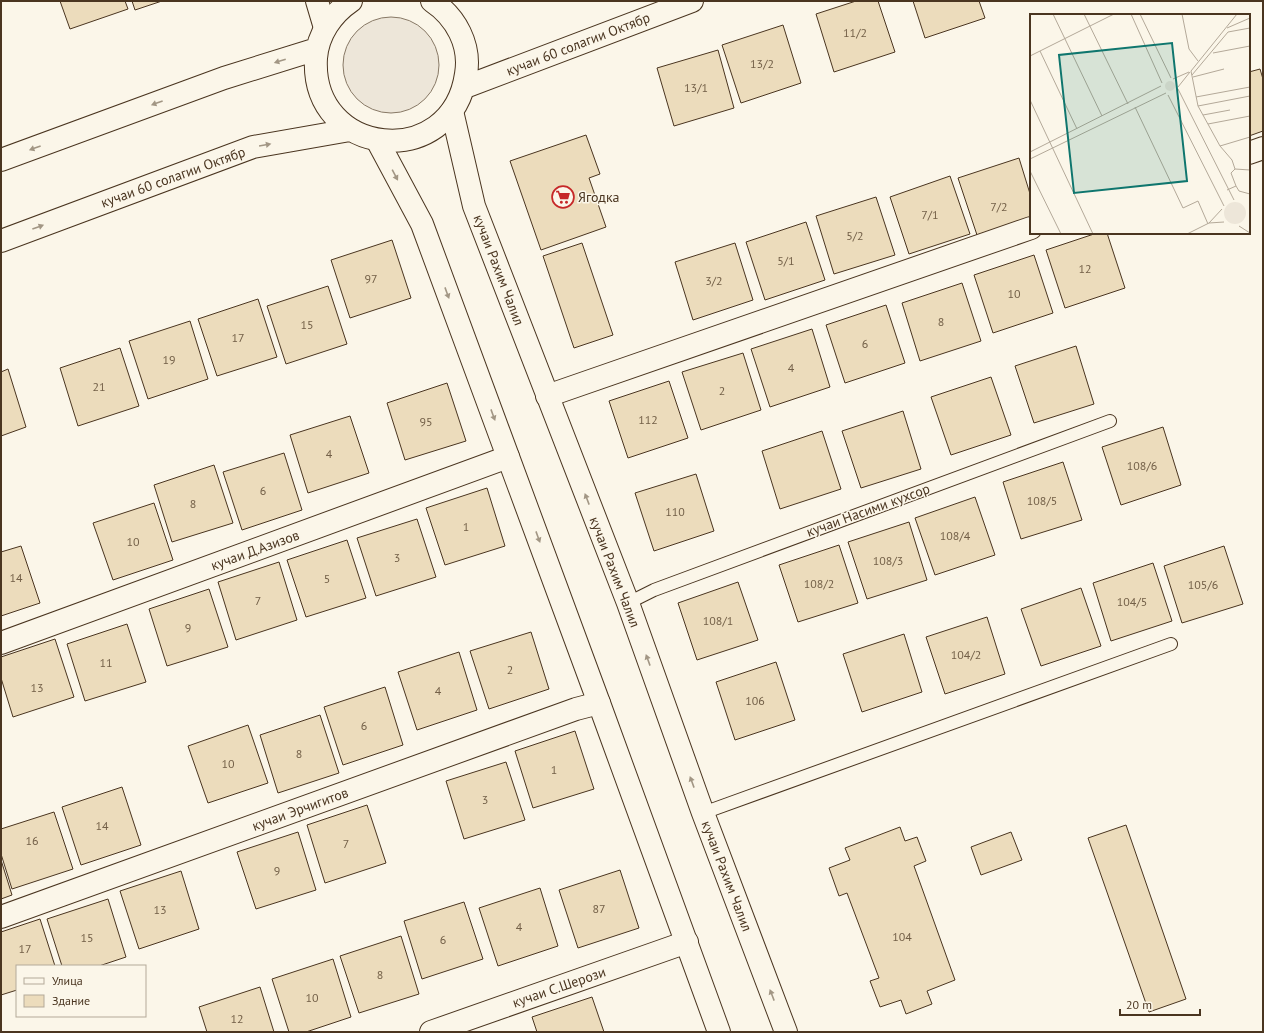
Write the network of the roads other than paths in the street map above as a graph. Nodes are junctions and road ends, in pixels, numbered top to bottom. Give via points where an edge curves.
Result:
1 (317, 1) edge
2 (351, 1) edge
3 (432, 1) edge
4 (692, 1) edge
5 (325, 28) junction
6 (317, 49) junction
7 (464, 87) junction
8 (452, 111) junction
9 (350, 130) junction
10 (377, 140) junction
11 (1263, 148) edge
12 (1250, 152) edge
13 (1, 160) edge
14 (1030, 228) edge
15 (1, 241) edge
16 (547, 396) junction
17 (1110, 421) dead end
18 (508, 457) junction
19 (628, 603) junction
20 (1, 643) edge
21 (1171, 644) dead end
22 (599, 703) junction
23 (703, 813) junction
24 (1, 916) edge
25 (687, 942) junction
26 (431, 1032) edge
27 (720, 1032) edge
28 (786, 1032) edge

1 - 5 main road
2 - 5 main road via 340,9
3 - 7 main road via 442,8 456,25 465,45 468,66
4 - 7 main road, кучаи 60 солагии Октябр
5 - 6 main road
6 - 9 main road via 315,72 321,95 333,114
6 -> 13 main road via 224,78
7 - 8 main road
8 - 10 main road via 437,126 419,136 398,141
8 - 16 main road, кучаи Рахим Чалил via 474,206
9 - 10 main road
15 -> 9 main road, кучаи 60 солагии Октябр via 254,147
10 -> 18 main road via 422,224
11 - 12 main road
14 - 16 main road
19 -> 16 main road, кучаи Рахим Чалил
17 - 19 lane, кучаи Насими кухсор via 654,590
18 - 20 main road, кучаи Д.Азизов
18 -> 22 main road
23 -> 19 main road, кучаи Рахим Чалил
21 - 23 lane
22 - 24 main road, кучаи Эрчигитов via 576,709
22 - 25 main road
28 -> 23 main road, кучаи Рахим Чалил
25 - 26 main road, кучаи С.Шерози
25 - 27 main road

